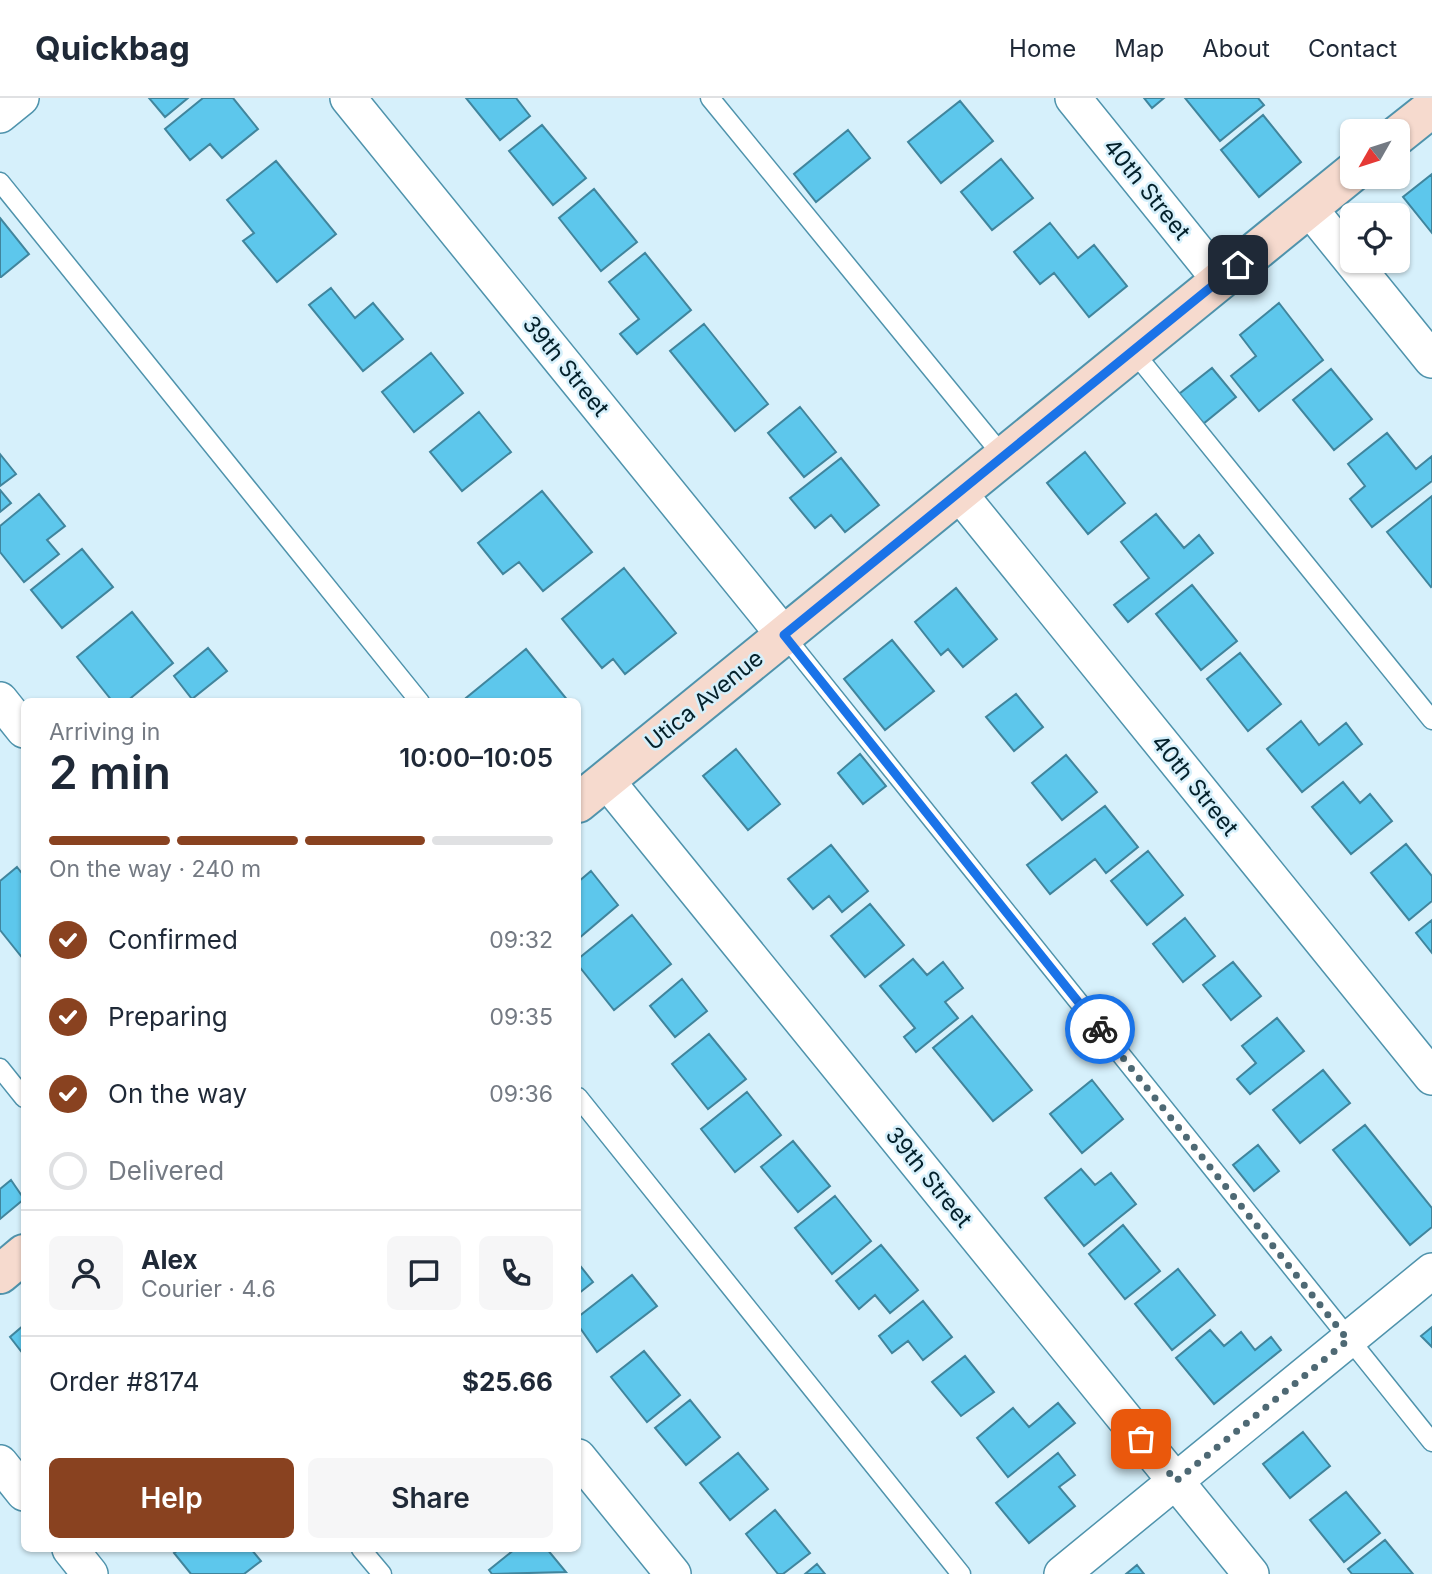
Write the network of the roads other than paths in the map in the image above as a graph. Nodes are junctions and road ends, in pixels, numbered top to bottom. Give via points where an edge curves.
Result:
1 (21, 98) edge
2 (348, 98) edge
3 (709, 98) edge
4 (1073, 98) edge
5 (1432, 108) edge
6 (0, 115) edge
7 (1410, 125) edge
8 (0, 182) edge
9 (1340, 183) edge
10 (1309, 208) junction
11 (1220, 280) junction
12 (1133, 351) junction
13 (1432, 360) edge
14 (1003, 456) junction
15 (958, 492) junction
16 (784, 635) junction
17 (417, 698) edge
18 (0, 700) edge
19 (1432, 720) edge
20 (21, 726) edge
21 (606, 780) junction
22 (581, 801) edge
23 (0, 1068) edge
24 (1432, 1077) edge
25 (21, 1094) edge
26 (581, 1101) edge
27 (21, 1256) edge
28 (1432, 1271) edge
29 (0, 1274) edge
30 (1348, 1340) junction
31 (1432, 1442) edge
32 (581, 1461) edge
33 (0, 1463) edge
34 (1176, 1481) junction
35 (21, 1489) edge
36 (72, 1552) edge
37 (364, 1552) edge
38 (90, 1574) edge
39 (382, 1574) edge
40 (673, 1574) edge
41 (961, 1574) edge
42 (1062, 1574) edge
43 (1251, 1574) edge

1 - 6 street
2 - 16 street, 39th Street
3 - 14 lane
4 - 11 street, 40th Street
5 - 7 street
8 - 17 lane
9 - 10 street, Utica Avenue
10 - 11 street, Utica Avenue
10 - 13 street
11 - 12 street, Utica Avenue
12 - 14 street, Utica Avenue
12 - 19 lane
14 - 15 street, Utica Avenue
15 - 16 street, Utica Avenue
15 - 24 street, 40th Street
16 - 21 street, Utica Avenue
16 - 30 lane
18 - 20 street
21 - 22 street, Utica Avenue
21 - 34 street, 39th Street
23 - 25 lane
26 - 41 lane
27 - 29 street
28 - 30 street
30 - 31 lane
30 - 34 street
32 - 40 street
33 - 35 street
34 - 42 street
34 - 43 street, 39th Street
36 - 38 street
37 - 39 lane

